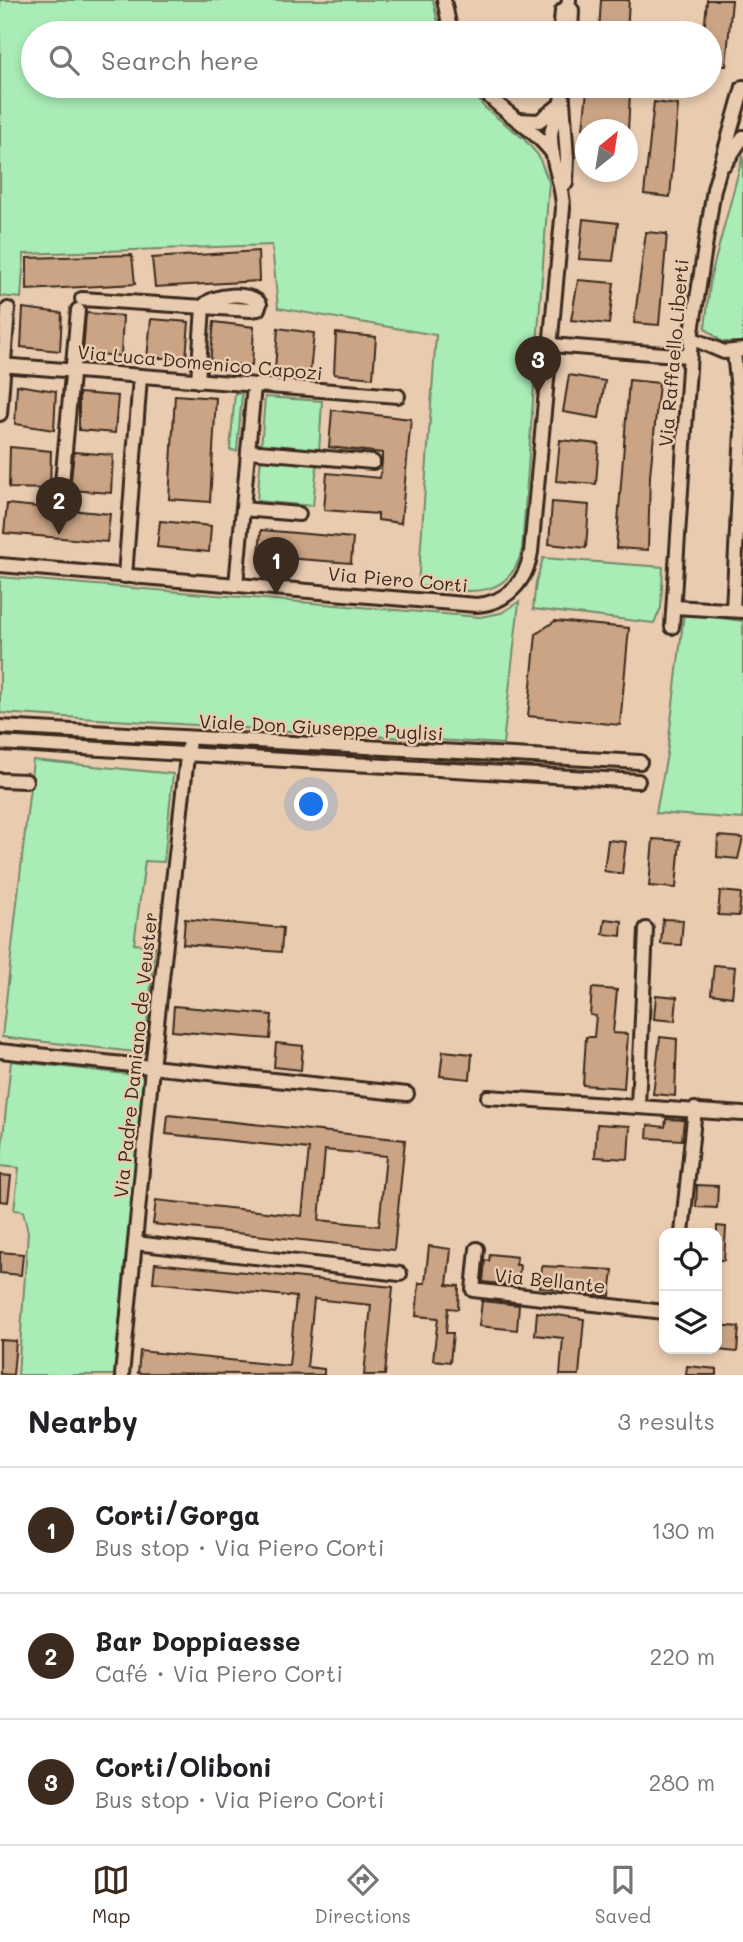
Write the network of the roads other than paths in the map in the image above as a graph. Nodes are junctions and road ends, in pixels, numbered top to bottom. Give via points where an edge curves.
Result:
1 (444, 0) edge
2 (569, 3) edge
3 (448, 21) edge
4 (561, 21) edge
5 (572, 21) edge
6 (743, 88) edge
7 (492, 98) edge
8 (560, 98) edge
9 (560, 98) edge
10 (563, 98) edge
11 (514, 119) junction
12 (743, 137) edge
13 (553, 155) junction
14 (719, 173) junction
15 (563, 193) junction
16 (8, 309) dead end
17 (691, 338) junction
18 (551, 345) junction
19 (738, 351) edge
20 (688, 356) junction
21 (2, 366) edge
22 (72, 371) junction
23 (140, 377) junction
24 (198, 381) junction
25 (254, 386) junction
26 (398, 396) dead end
27 (0, 414) edge
28 (248, 451) junction
29 (373, 462) dead end
30 (61, 494) dead end
31 (243, 509) junction
32 (299, 514) dead end
33 (0, 565) edge
34 (125, 576) junction
35 (236, 585) junction
36 (674, 607) junction
37 (738, 611) edge
38 (672, 627) dead end
39 (0, 727) edge
40 (189, 740) junction
41 (0, 743) edge
42 (188, 754) junction
43 (527, 757) junction
44 (640, 762) dead end
45 (526, 775) junction
46 (0, 780) edge
47 (26, 781) dead end
48 (638, 781) dead end
49 (646, 929) dead end
50 (0, 1051) edge
51 (152, 1068) junction
52 (407, 1094) dead end
53 (488, 1097) dead end
54 (743, 1105) edge
55 (638, 1106) junction
56 (695, 1109) junction
57 (743, 1114) edge
58 (683, 1228) edge
59 (135, 1243) junction
60 (477, 1250) dead end
61 (400, 1274) dead end
62 (659, 1311) edge
63 (122, 1375) edge

1 - 3 street
2 - 4 street
2 - 5 street
6 - 14 street, Via Raffaello Liberti
7 - 11 street
8 - 11 street via 545,118 531,122
9 - 13 street, Via Piero Corti via 552,126
10 - 15 street, Via Piero Corti via 567,158
11 - 13 street via 543,141
12 - 14 street
13 - 15 street, Via Piero Corti
14 - 17 street, Via Raffaello Liberti
15 - 18 street, Via Piero Corti
16 - 21 street
17 - 19 street via 713,349
17 - 20 street, Via Raffaello Liberti
18 - 20 street
18 - 35 street, Via Piero Corti via 530,560 524,576 504,598 476,605
19 - 37 street via 742,430
20 - 36 street, Via Raffaello Liberti
21 - 22 street, Via Luca Domenico Capozi
21 - 27 street
22 - 23 street, Via Luca Domenico Capozi
22 - 24 street via 80,305 203,307
22 - 30 street
23 - 24 street, Via Luca Domenico Capozi
23 - 34 street
24 - 25 street, Via Luca Domenico Capozi
25 - 26 street, Via Luca Domenico Capozi
25 - 28 street
28 - 29 street
28 - 31 street
31 - 32 street
31 - 35 street
33 - 34 street, Via Piero Corti
34 - 35 street, Via Piero Corti
36 - 37 street
36 - 38 street, Via Raffaello Liberti
39 - 40 street, Viale Don Giuseppe Puglisi
40 - 42 street, Via Padre Damiano de Veuster
40 - 43 street, Viale Don Giuseppe Puglisi
41 - 42 street, Viale Don Giuseppe Puglisi
42 - 45 street, Viale Don Giuseppe Puglisi
42 - 51 street, Via Padre Damiano de Veuster
43 - 44 street, Viale Don Giuseppe Puglisi
43 - 45 street
45 - 48 street, Viale Don Giuseppe Puglisi
46 - 47 street
49 - 55 street
50 - 51 street
51 - 52 street
51 - 59 street, Via Padre Damiano de Veuster
53 - 55 street
54 - 57 street
55 - 56 street
56 - 57 street
56 - 58 street
59 - 61 street
59 - 63 street, Via Padre Damiano de Veuster
60 - 62 street, Via Bellante via 473,1290

